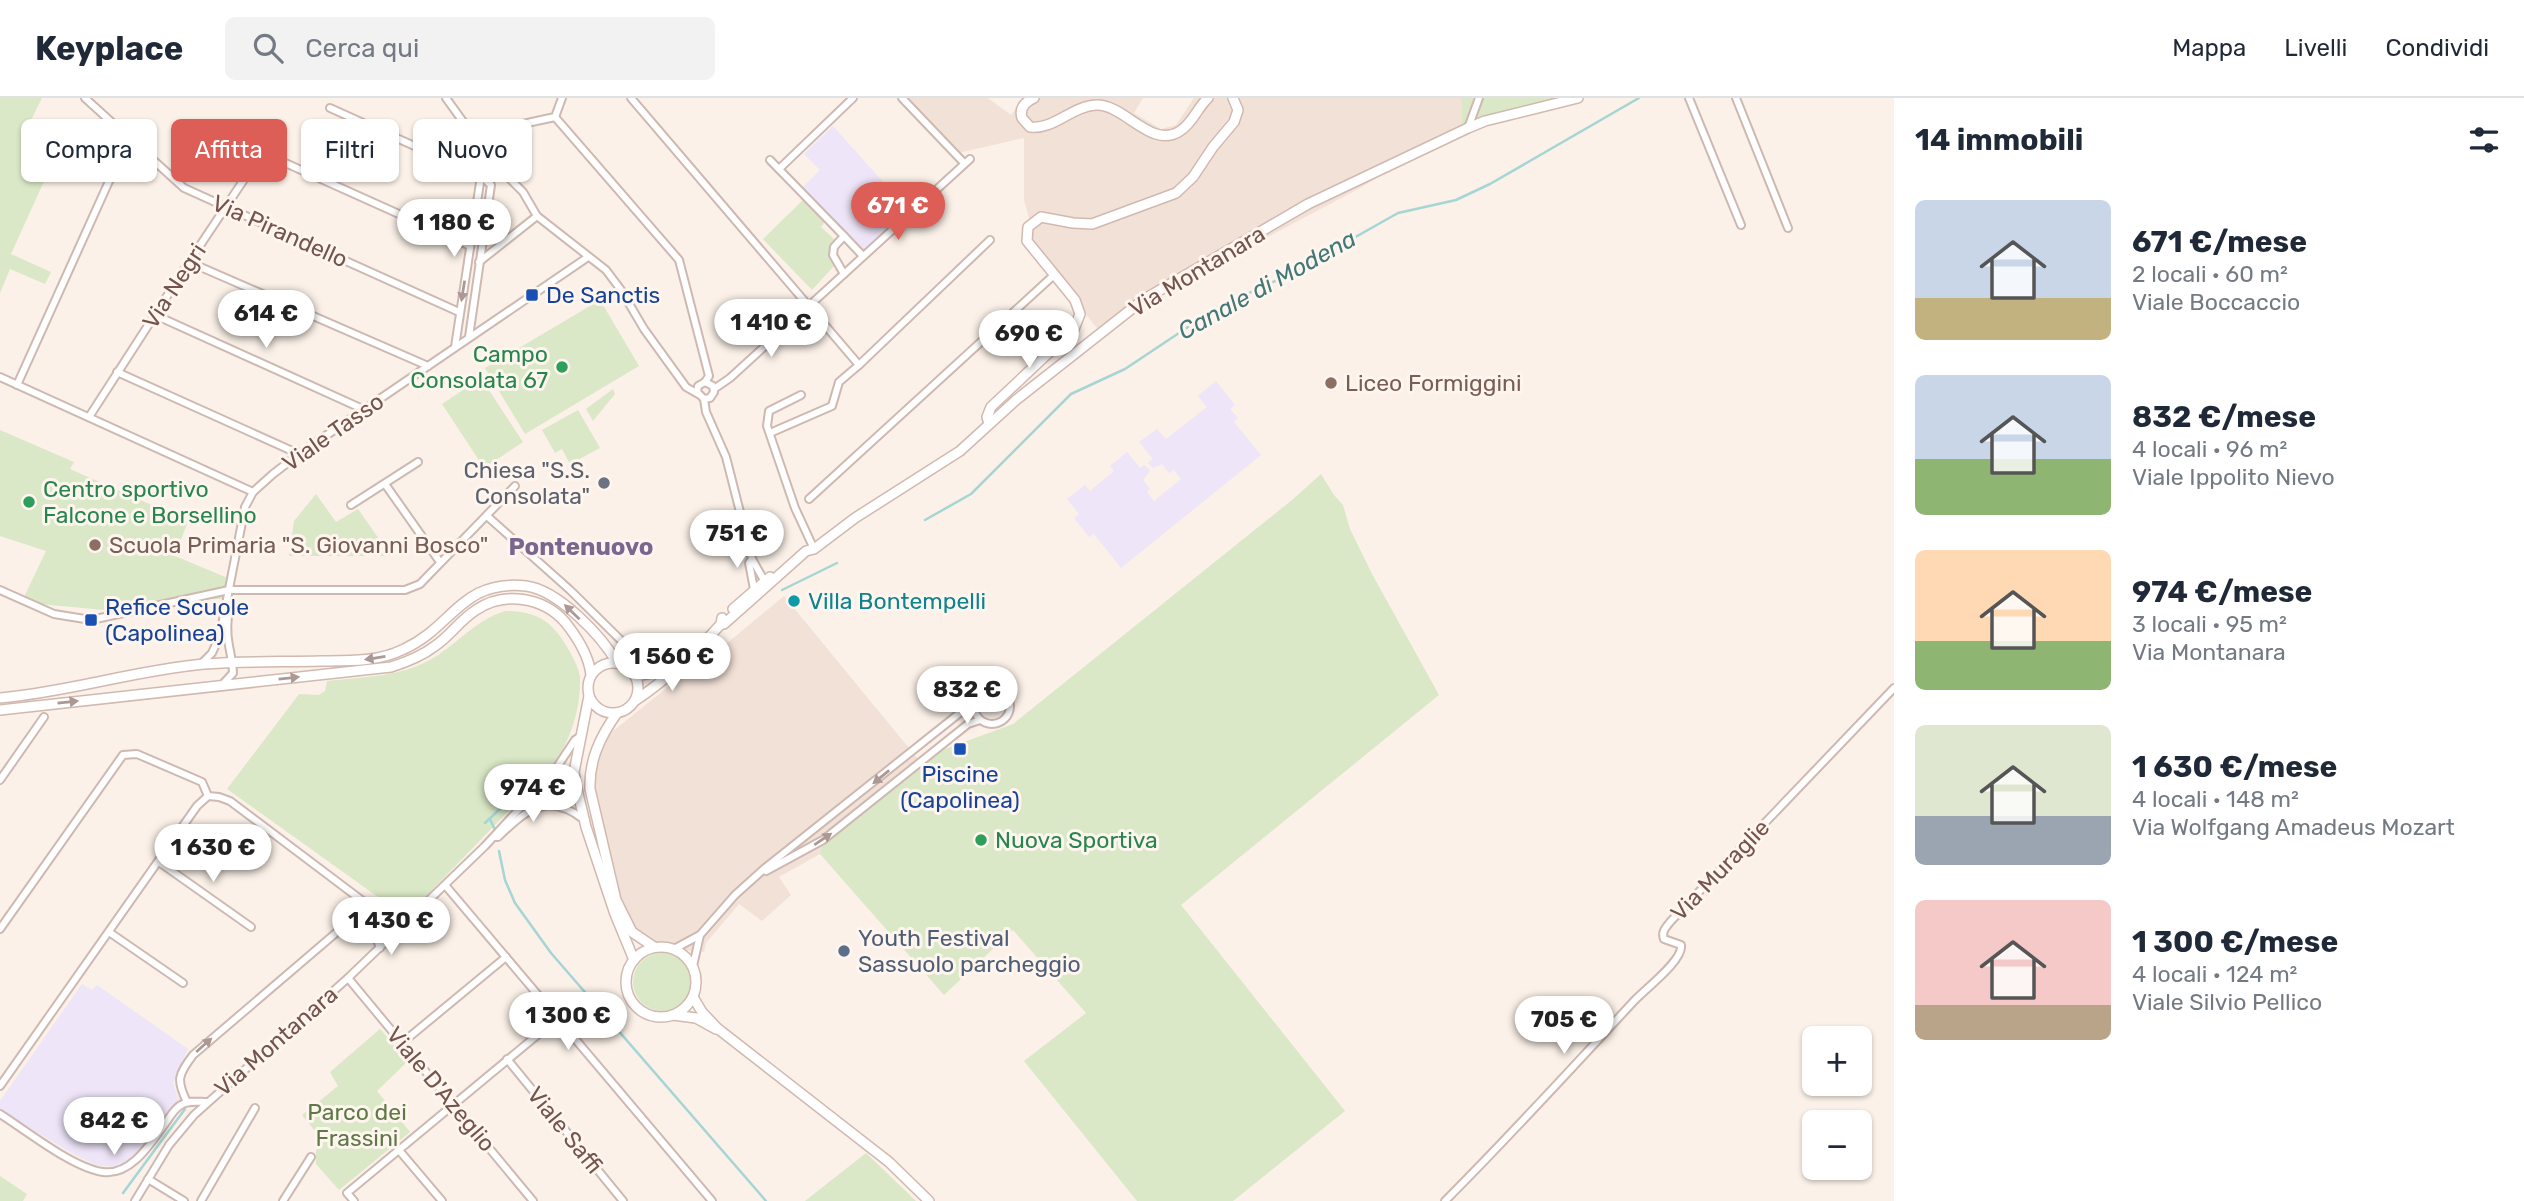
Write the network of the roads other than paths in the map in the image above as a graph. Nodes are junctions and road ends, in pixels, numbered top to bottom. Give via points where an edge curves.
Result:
1 (85, 98) edge
2 (446, 98) edge
3 (562, 98) edge
4 (631, 98) edge
5 (853, 98) edge
6 (902, 98) edge
7 (1034, 98) edge
8 (1208, 98) edge
9 (1233, 98) edge
10 (1479, 98) edge
11 (1578, 98) edge
12 (1689, 98) edge
13 (1736, 98) edge
14 (330, 108) dead end
15 (555, 117) junction
16 (109, 119) edge
17 (461, 119) edge
18 (532, 122) edge
19 (1468, 128) junction
20 (413, 145) edge
21 (770, 160) dead end
22 (157, 162) edge
23 (779, 169) junction
24 (108, 182) edge
25 (480, 182) edge
26 (487, 182) edge
27 (513, 182) edge
28 (226, 207) junction
29 (537, 216) junction
30 (1741, 225) dead end
31 (1788, 228) dead end
32 (844, 236) junction
33 (990, 240) dead end
34 (470, 246) junction
35 (863, 256) junction
36 (587, 257) junction
37 (189, 262) junction
38 (479, 262) junction
39 (844, 274) junction
40 (1054, 275) junction
41 (809, 307) junction
42 (459, 312) junction
43 (155, 315) junction
44 (469, 337) junction
45 (455, 347) junction
46 (859, 365) junction
47 (428, 366) junction
48 (117, 372) junction
49 (0, 377) edge
50 (705, 382) junction
51 (17, 385) junction
52 (714, 389) junction
53 (801, 395) dead end
54 (701, 397) junction
55 (365, 410) junction
56 (89, 417) junction
57 (989, 424) junction
58 (770, 433) junction
59 (299, 454) junction
60 (418, 462) dead end
61 (385, 484) junction
62 (514, 486) dead end
63 (253, 492) junction
64 (808, 499) dead end
65 (351, 505) dead end
66 (487, 516) junction
67 (814, 549) junction
68 (752, 559) junction
69 (440, 562) junction
70 (767, 584) junction
71 (754, 589) junction
72 (0, 590) edge
73 (229, 590) junction
74 (225, 612) junction
75 (721, 624) junction
76 (687, 659) junction
77 (232, 662) junction
78 (617, 663) junction
79 (201, 664) junction
80 (654, 673) junction
81 (591, 675) junction
82 (636, 676) junction
83 (222, 685) junction
84 (1894, 688) edge
85 (589, 696) junction
86 (0, 698) edge
87 (636, 700) junction
88 (974, 705) junction
89 (0, 709) edge
90 (617, 713) junction
91 (44, 717) dead end
92 (979, 720) junction
93 (581, 737) junction
94 (0, 780) edge
95 (208, 796) junction
96 (584, 820) junction
97 (494, 837) junction
98 (159, 862) junction
99 (764, 871) junction
100 (445, 885) junction
101 (368, 905) junction
102 (251, 927) dead end
103 (0, 929) edge
104 (109, 932) junction
105 (700, 935) junction
106 (654, 947) junction
107 (380, 948) junction
108 (674, 949) junction
109 (506, 957) junction
110 (634, 960) junction
111 (693, 966) junction
112 (348, 978) junction
113 (183, 983) dead end
114 (693, 998) junction
115 (673, 1016) junction
116 (558, 1018) junction
117 (717, 1028) junction
118 (402, 1043) junction
119 (507, 1059) junction
120 (0, 1086) edge
121 (207, 1101) junction
122 (187, 1102) junction
123 (453, 1104) junction
124 (255, 1108) dead end
125 (0, 1114) edge
126 (398, 1149) junction
127 (311, 1157) dead end
128 (148, 1179) junction
129 (135, 1201) edge
130 (184, 1201) edge
131 (201, 1201) edge
132 (283, 1201) edge
133 (354, 1201) edge
134 (442, 1201) edge
135 (533, 1201) edge
136 (623, 1201) edge
137 (712, 1201) edge
138 (929, 1201) edge
139 (1445, 1201) edge

1 - 16 street, Via Pirandello
2 - 17 street
3 - 15 street
4 - 41 street
5 - 23 street
6 - 35 street via 967,161
7 - 8 main road via 1021,111 1030,127 1100,105 1164,136 1183,129
9 - 40 main road via 1238,110 1234,122 1193,177 1176,192 1092,224 1041,217 1032,221 1027,241
10 - 19 street
11 - 19 main road, Via Montanara
12 - 30 street
13 - 31 street
14 - 20 street
15 - 18 street
15 - 50 street via 679,260 709,376
19 - 57 main road, Via Montanara via 1308,204 1143,300
21 - 23 street
22 - 28 street, Via Pirandello via 184,188
23 - 32 street
24 - 51 street
25 - 34 street
26 - 38 street via 491,186
27 - 29 street
28 - 34 street, Via Negri via 262,157 281,161
28 - 37 street, Via Negri
28 - 42 street, Via Pirandello
29 - 36 street
29 - 38 street
32 - 35 street
32 - 39 street via 833,255
33 - 46 street
34 -> 42 street
35 - 39 street
36 - 44 street, Viale Tasso
36 - 54 street via 606,270 686,387
37 - 43 street, Via Negri
37 - 47 street
38 - 44 street
39 - 41 street
40 - 57 main road via 1075,300 1078,322 991,407
40 - 64 street
41 - 46 street
41 - 52 street
42 - 45 street
43 - 48 street, Via Negri
43 - 55 street
44 - 45 street, Viale Tasso
45 - 47 street, Viale Tasso
46 - 58 street via 839,382 832,405
47 - 55 street, Viale Tasso
48 - 56 street, Via Negri
48 - 59 street
49 - 51 street
50 - 52 street
50 - 54 street via 698,386
51 - 56 street
52 - 54 street via 712,397
53 - 58 street via 769,411 766,426
54 - 68 street via 726,457
55 - 59 street, Viale Tasso
56 - 63 street
57 - 67 main road, Via Montanara via 960,451
58 - 67 street via 795,509
59 - 63 street, Viale Tasso
60 - 61 street
61 - 65 street
61 - 69 street
62 - 66 street
63 - 73 street, Viale Tasso via 241,519
66 - 69 street
66 - 80 street
67 - 70 main road, Via Montanara via 804,546
68 - 70 street
68 - 71 street
69 - 73 street via 420,584 405,590
70 - 71 main road, Via Montanara
70 - 75 main road, Via Montanara
71 - 75 main road, Via Montanara
72 - 73 street via 54,614 91,620
73 - 74 street, Viale Tasso
74 - 77 street, Viale Tasso
74 - 79 street, Viale Tasso via 212,653
75 - 76 main road, Via Montanara
76 - 80 main road, Via Montanara
76 - 87 main road, Via Montanara
78 -> 77 main road via 571,608 551,594 505,585 462,602 425,638 382,658
77 - 79 main road
77 - 83 street via 233,673
78 - 81 main road via 602,665
78 - 82 main road
79 - 86 main road
80 - 82 main road, Via Montanara
83 -> 81 main road via 391,667 436,646 477,609 511,598 543,605 560,617 585,653
81 - 85 main road
82 - 87 main road
89 -> 83 main road
84 - 139 street, Via Muraglie via 1671,921 1663,936 1681,945 1675,961
85 - 90 main road via 599,710
85 - 93 main road
87 - 90 main road
88 - 92 street
88 - 92 street via 980,692 989,689 1000,690 1008,699 1009,712 1002,721
88 -> 99 street
90 - 106 main road via 594,754 590,789 616,900 632,932
91 - 94 street
99 -> 92 street via 823,840 968,724
93 - 96 main road via 574,772
93 - 97 street, Via Montanara
95 - 98 street
95 - 101 street via 230,802
95 - 103 street via 202,782 193,777 136,754 123,755
96 - 97 street, Via Montanara via 564,808 542,806
96 - 110 main road
97 - 100 street, Via Montanara
98 - 102 street
98 - 104 street
99 - 105 street via 735,895
100 - 107 street, Via Montanara
100 - 109 street
101 - 107 street via 378,905 390,918 377,940
122 -> 101 street via 179,1079 193,1055
104 - 113 street
104 - 120 street
105 - 108 street
105 - 111 street
106 - 108 main road
106 - 110 main road
107 - 112 street, Via Montanara
108 - 111 main road
109 - 116 street
109 - 118 street
110 - 115 main road via 626,981 632,1002 650,1016
111 - 114 main road
112 - 118 street, Viale D'Azeglio
112 - 121 street, Via Montanara
114 - 115 main road
114 - 117 main road
115 - 117 main road via 696,1018
116 - 119 street
116 - 137 street
117 - 138 main road via 889,1162
118 - 123 street, Viale D'Azeglio
119 - 123 street
119 - 136 street, Viale Saffi
121 - 122 street
121 - 128 street, Via Montanara via 169,1145
122 - 125 street via 178,1106 136,1159 114,1172 83,1165
123 - 126 street
123 - 135 street, Viale D'Azeglio
124 - 131 street
126 - 133 street via 347,1193
126 - 134 street
127 - 132 street
128 - 129 street, Via Montanara
128 - 130 street

